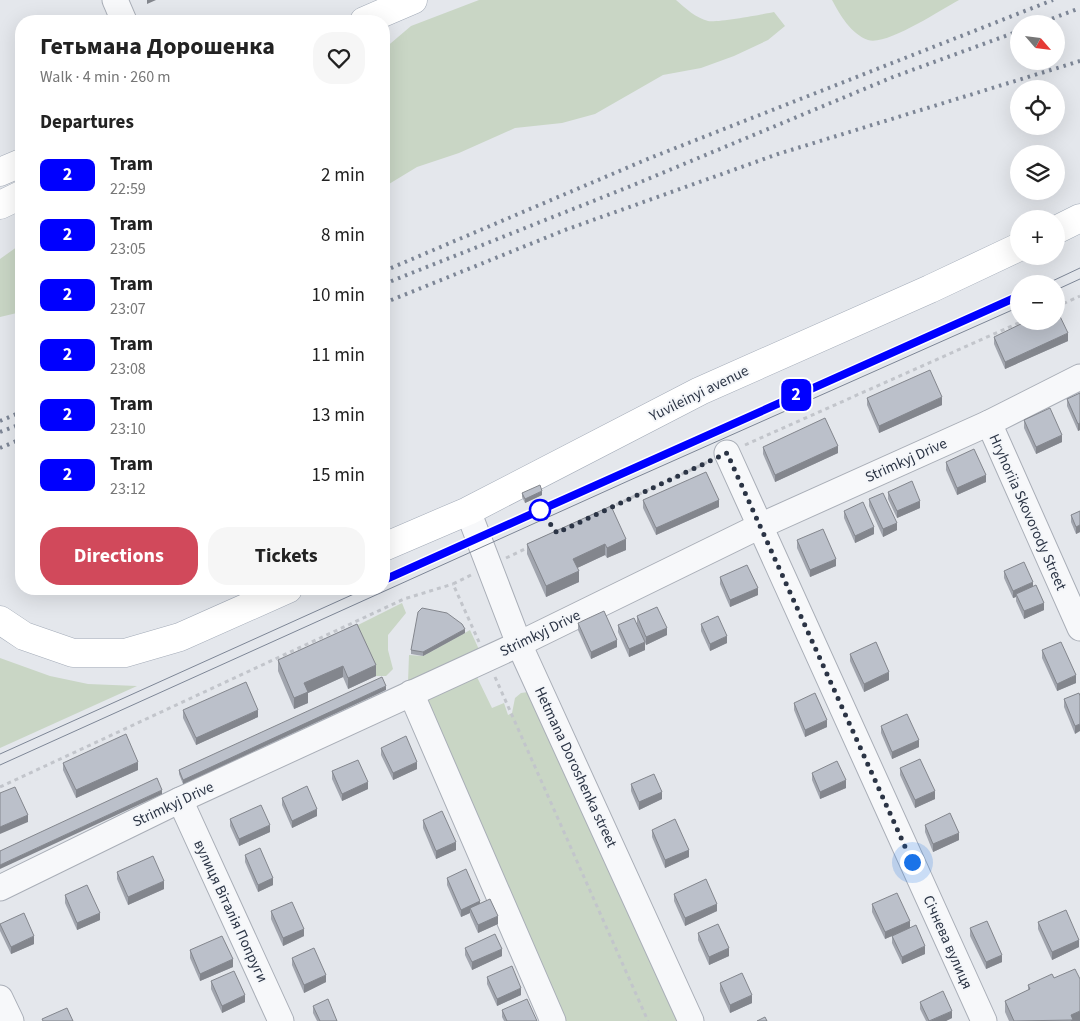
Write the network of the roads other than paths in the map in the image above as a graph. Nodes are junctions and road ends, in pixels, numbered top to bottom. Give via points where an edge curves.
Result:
1 (115, 0) edge
2 (413, 0) edge
3 (121, 15) edge
4 (378, 15) edge
5 (390, 18) edge
6 (15, 166) edge
7 (0, 172) edge
8 (15, 198) edge
9 (0, 205) edge
10 (1080, 218) edge
11 (1065, 226) edge
12 (1010, 251) edge
13 (1080, 377) edge
14 (989, 423) junction
15 (727, 453) road end
16 (468, 511) junction
17 (760, 526) junction
18 (390, 544) edge
19 (274, 595) edge
20 (0, 620) edge
21 (1080, 628) edge
22 (520, 644) junction
23 (411, 693) junction
24 (180, 800) junction
25 (0, 888) edge
26 (0, 998) edge
27 (11, 1021) edge
28 (281, 1021) edge
29 (553, 1021) edge
30 (691, 1021) edge
31 (984, 1021) edge

1 - 3 street
2 - 4 main road
2 - 5 main road
6 - 7 main road
8 - 9 main road
10 - 11 main road
12 - 16 main road, Yuvileinyi avenue via 700,391
13 - 14 street, Strimkyj Drive
14 - 17 street, Strimkyj Drive
14 - 21 street, Hryhoriia Skovorody Street
15 - 17 street, Січнева вулиця
16 - 18 main road, Yuvileinyi avenue
16 - 22 street, Hetmana Doroshenka street
17 - 22 street, Strimkyj Drive
17 - 31 street, Січнева вулиця
19 - 20 main road via 180,637 126,653 73,653 24,636
22 - 23 street, Strimkyj Drive
22 - 30 street, Hetmana Doroshenka street
23 - 24 street, Strimkyj Drive
23 - 29 street
24 - 25 street, Strimkyj Drive
24 - 28 street, вулиця Віталія Попруги
26 - 27 street

